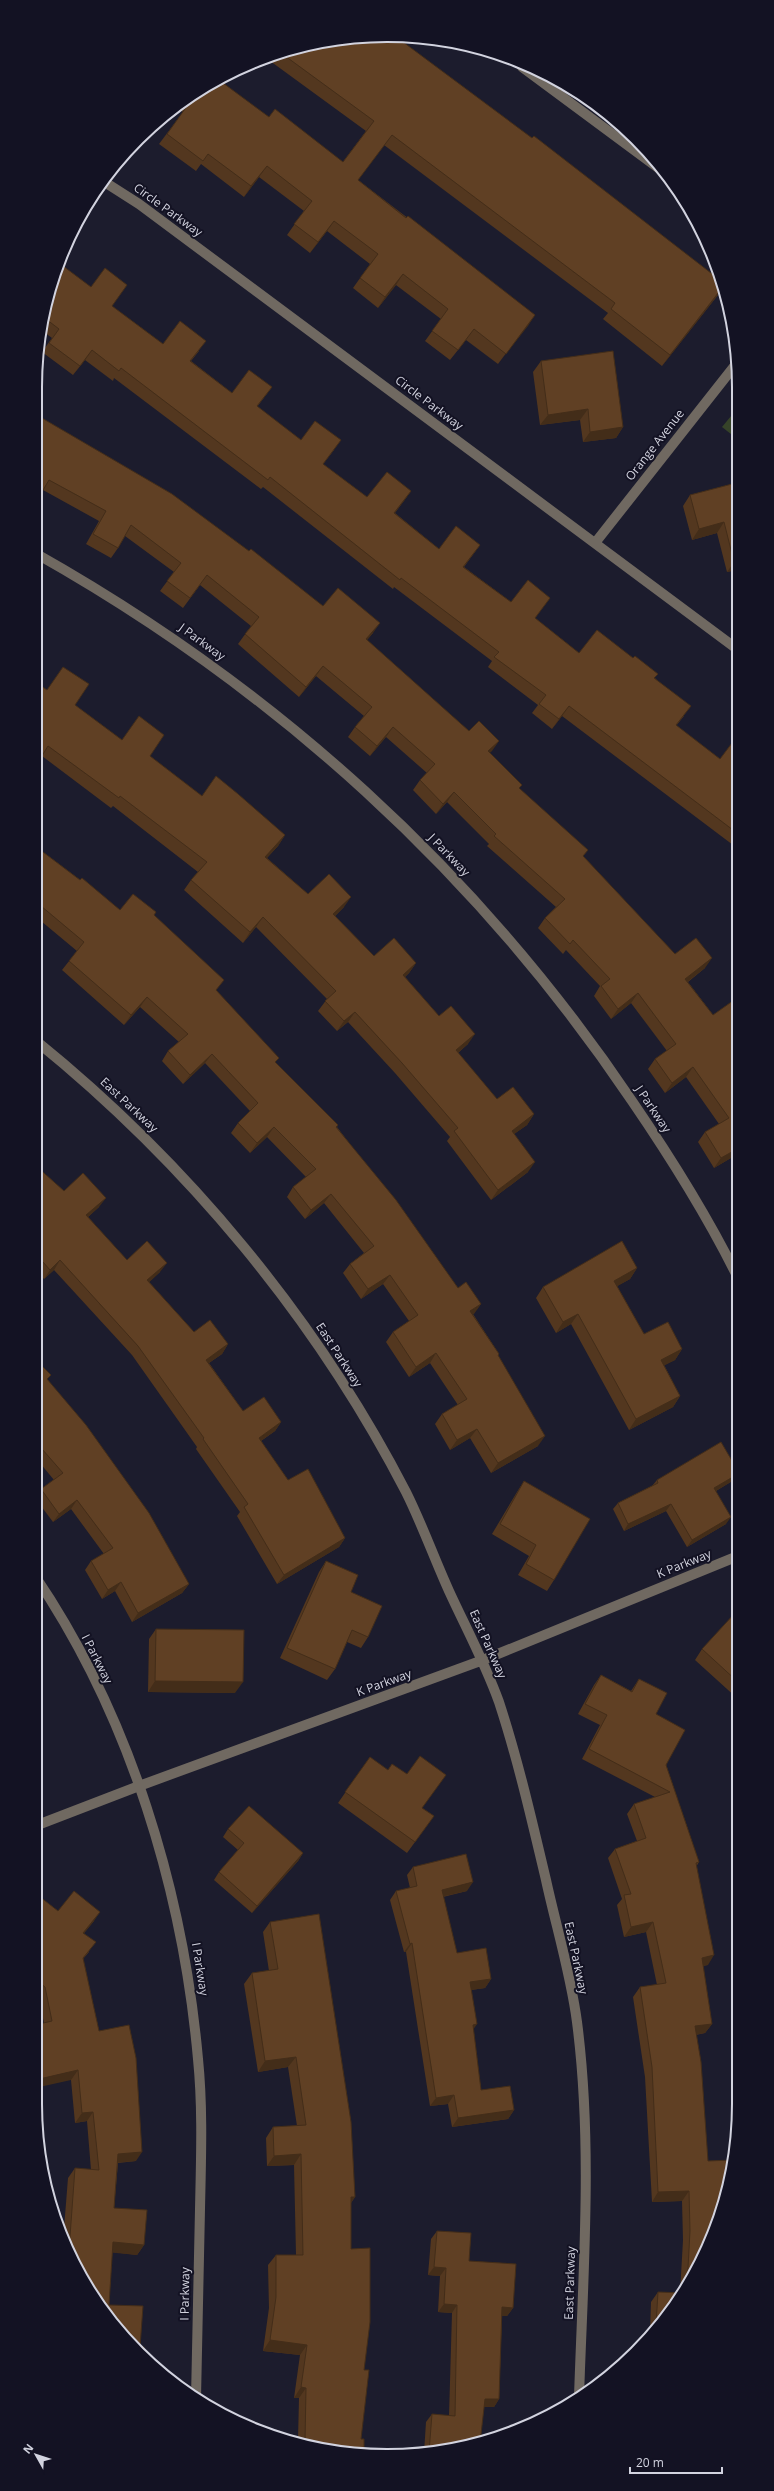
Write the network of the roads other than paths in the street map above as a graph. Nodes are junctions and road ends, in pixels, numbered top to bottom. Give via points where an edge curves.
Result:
1 (531, 74) edge
2 (643, 157) edge
3 (108, 184) edge
4 (731, 370) edge
5 (595, 543) junction
6 (42, 557) edge
7 (732, 646) edge
8 (42, 1046) edge
9 (732, 1267) edge
10 (732, 1558) edge
11 (42, 1588) edge
12 (483, 1660) junction
13 (139, 1786) junction
14 (42, 1823) edge
15 (579, 2391) edge
16 (196, 2392) edge

1 - 2 street
3 - 5 street, Circle Parkway via 139,204
4 - 5 street, Orange Avenue
5 - 7 street, Circle Parkway
6 - 9 street, J Parkway via 98,589 200,656 297,730 416,840 500,928 600,1053 668,1155
8 - 12 street, East Parkway via 143,1134 211,1207 274,1284 358,1408 407,1494 449,1592
10 - 12 street, K Parkway
11 - 13 street, I Parkway via 76,1645 109,1710
12 - 13 street, K Parkway
12 - 15 street, East Parkway via 500,1706 527,1802 577,2020 584,2120 585,2203
13 - 14 street, K Parkway
13 - 16 street, I Parkway via 178,1916 191,1988 199,2061 202,2133

